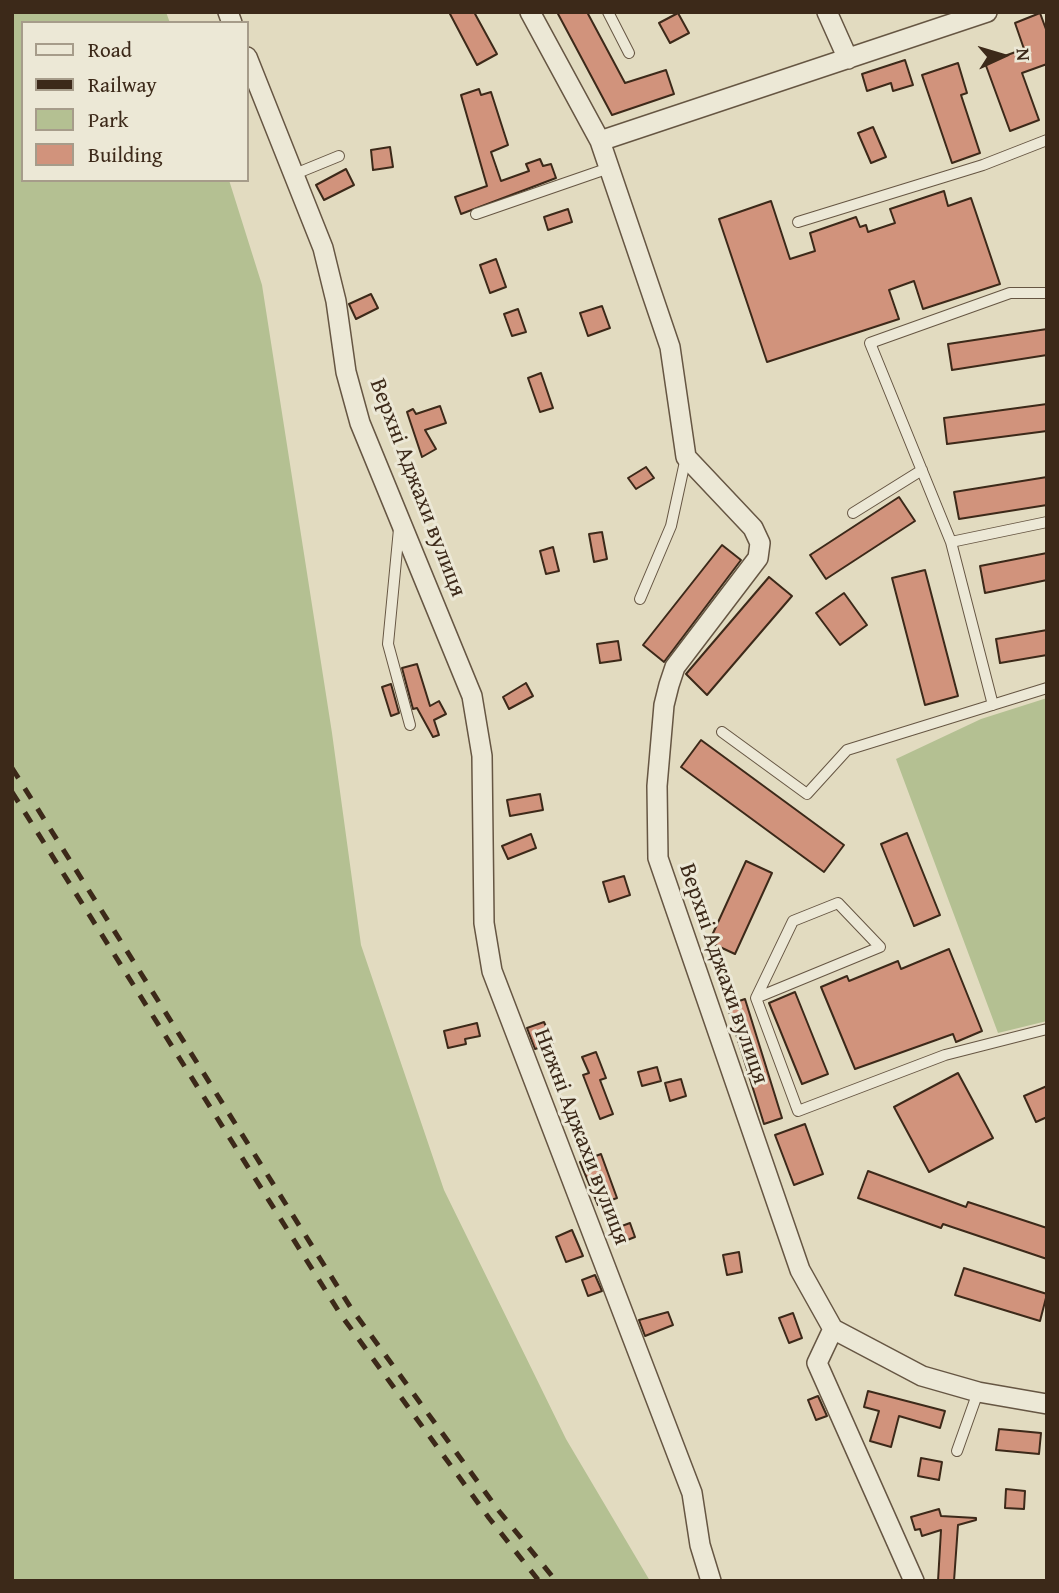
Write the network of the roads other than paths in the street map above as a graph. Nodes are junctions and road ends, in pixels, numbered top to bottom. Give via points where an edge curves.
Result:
1 (530, 12) edge
2 (608, 12) edge
3 (827, 12) edge
4 (987, 12) edge
5 (629, 52) dead end
6 (248, 59) edge
7 (848, 59) junction
8 (600, 141) junction
9 (1047, 141) edge
10 (338, 156) dead end
11 (609, 168) junction
12 (295, 174) junction
13 (476, 214) dead end
14 (798, 222) dead end
15 (1047, 293) edge
16 (686, 457) junction
17 (922, 470) junction
18 (853, 513) dead end
19 (400, 521) junction
20 (1047, 522) edge
21 (951, 542) junction
22 (640, 599) dead end
23 (1047, 688) edge
24 (472, 696) joint
25 (993, 705) junction
26 (410, 725) dead end
27 (722, 732) dead end
28 (756, 998) junction
29 (1047, 1029) edge
30 (833, 1329) junction
31 (978, 1392) junction
32 (1047, 1404) edge
33 (957, 1451) dead end
34 (711, 1581) edge
35 (914, 1581) edge

1 - 8 street
2 - 5 lane
3 - 7 street
4 - 7 street
6 - 12 street, Верхні Аджахи вулиця
7 - 8 street
8 - 11 street
9 - 14 lane
10 - 12 lane
11 - 13 lane
11 - 16 street via 670,347
12 - 19 street, Верхні Аджахи вулиця via 323,248 360,423
15 - 17 lane via 1010,293 870,343
16 - 22 lane via 671,526
16 - 30 street, Верхні Аджахи вулиця via 753,528 760,544 758,558 675,667 669,685 657,786 657,858 800,1270
17 - 18 lane
17 - 21 lane
19 - 24 street, Верхні Аджахи вулиця
19 - 26 lane via 388,644
20 - 21 lane
21 - 25 lane
23 - 25 lane
24 - 34 street, Нижні Аджахи вулиця via 482,756 484,923 492,971 692,1493
25 - 27 lane via 847,750 807,794
28 - 28 lane via 793,983 880,947 838,903 826,907 793,921
28 - 29 lane via 797,1111 945,1055
30 - 31 street via 922,1376
30 - 35 street via 817,1363
31 - 32 street
31 - 33 lane

